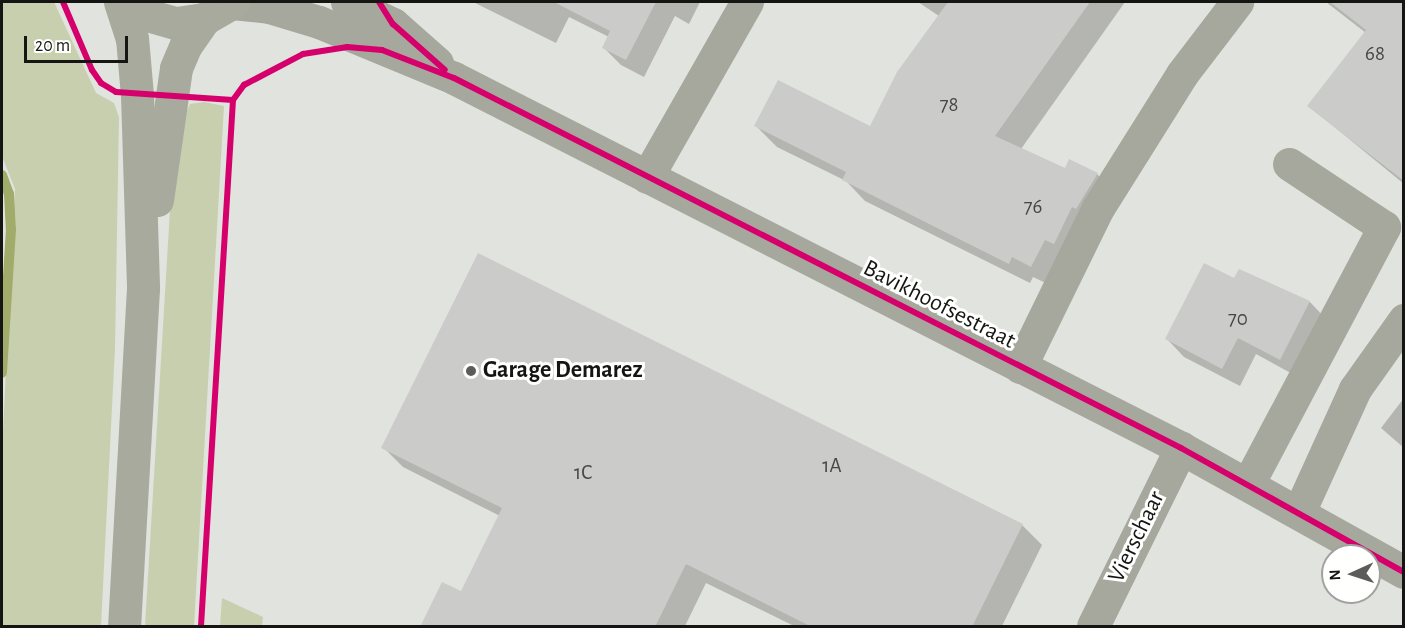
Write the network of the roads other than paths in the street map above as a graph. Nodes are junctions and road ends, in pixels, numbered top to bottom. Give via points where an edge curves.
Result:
1 (122, 2) edge
2 (233, 2) edge
3 (347, 2) edge
4 (747, 2) edge
5 (1238, 2) edge
6 (204, 19) junction
7 (454, 78) junction
8 (1289, 164) dead end
9 (647, 177) junction
10 (142, 288) junction
11 (1404, 320) edge
12 (1020, 367) junction
13 (1181, 448) junction
14 (1248, 484) junction
15 (1299, 512) junction
16 (1404, 572) edge
17 (124, 627) edge
18 (1093, 627) edge

1 - 6 main road via 140,13 176,23
1 - 10 main road via 132,38 137,95
2 - 6 main road
2 - 7 street, Bavikhoofsestraat via 269,6 319,22
3 - 7 street, Bavikhoofsestraat via 393,24
4 - 9 street
5 - 12 street via 1182,74 1098,208
6 - 10 main road via 176,68
7 - 9 street, Bavikhoofsestraat
8 - 14 street via 1384,227
9 - 12 street, Bavikhoofsestraat
10 - 17 main road
11 - 15 street via 1355,389
12 - 13 street, Bavikhoofsestraat
13 - 14 street, Bavikhoofsestraat
13 - 18 street, Vierschaar
14 - 15 street, Bavikhoofsestraat
15 - 16 street, Bavikhoofsestraat

